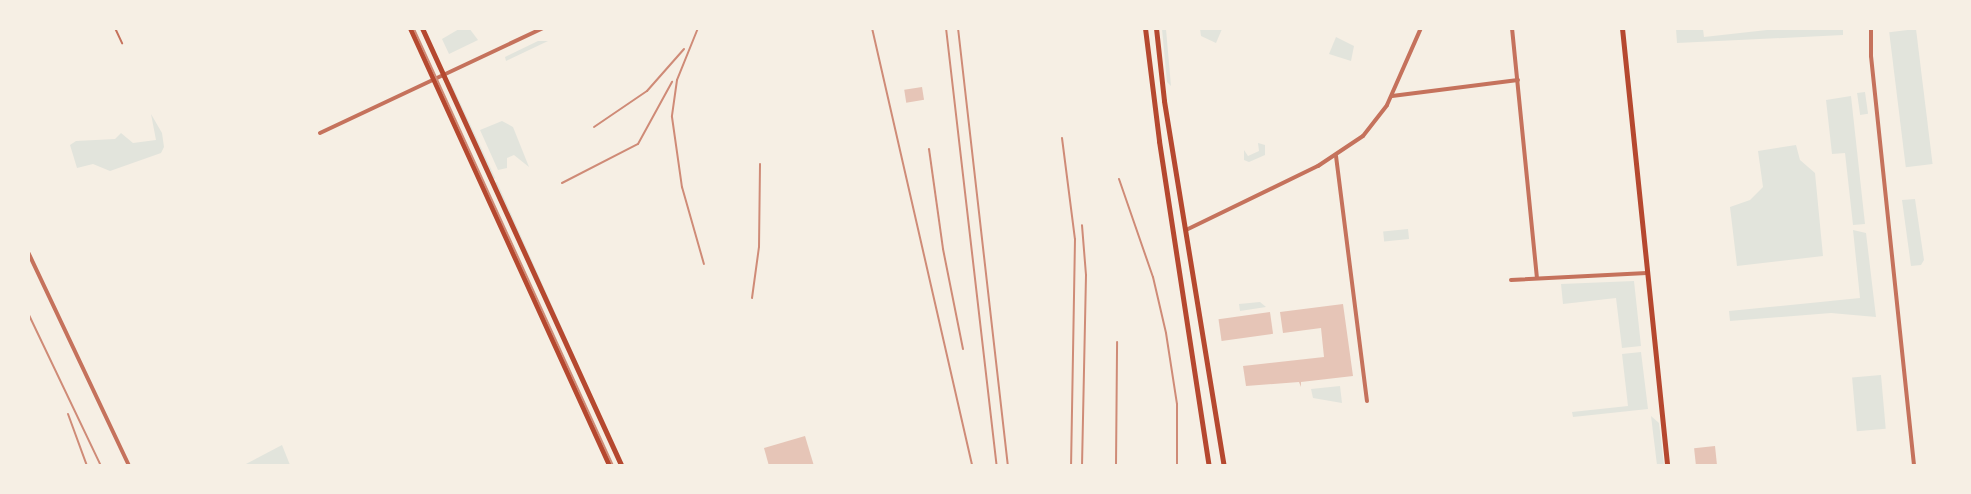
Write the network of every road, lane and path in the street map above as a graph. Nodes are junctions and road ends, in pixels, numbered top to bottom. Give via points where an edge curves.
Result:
1 (116, 28) edge
2 (410, 28) edge
3 (422, 28) edge
4 (543, 28) edge
5 (1146, 28) edge
6 (1156, 28) edge
7 (1421, 28) edge
8 (1512, 28) edge
9 (1622, 28) edge
10 (1871, 28) edge
11 (122, 43) dead end
12 (443, 75) junction
13 (1518, 80) junction
14 (433, 81) junction
15 (1392, 96) junction
16 (320, 133) dead end
17 (1336, 156) junction
18 (1186, 230) junction
19 (28, 252) edge
20 (1647, 273) junction
21 (1537, 278) junction
22 (1511, 280) dead end
23 (1367, 401) dead end
24 (129, 465) edge
25 (610, 465) edge
26 (622, 465) edge
27 (1209, 465) edge
28 (1224, 465) edge
29 (1667, 465) edge
30 (1914, 465) edge

1 - 11 lane
2 - 14 main road
3 - 12 main road
4 - 12 street
5 - 27 main road via 1159,141
6 - 18 main road
7 - 15 street
8 - 13 street
9 - 20 main road
10 - 30 street
12 - 14 street
12 - 26 main road
13 - 15 street
13 - 21 street
14 - 16 street
14 - 25 main road
15 - 17 street via 1363,136
17 - 18 street
17 - 23 street
18 - 28 main road
19 - 24 street
20 - 21 street
20 - 29 main road
21 - 22 street

